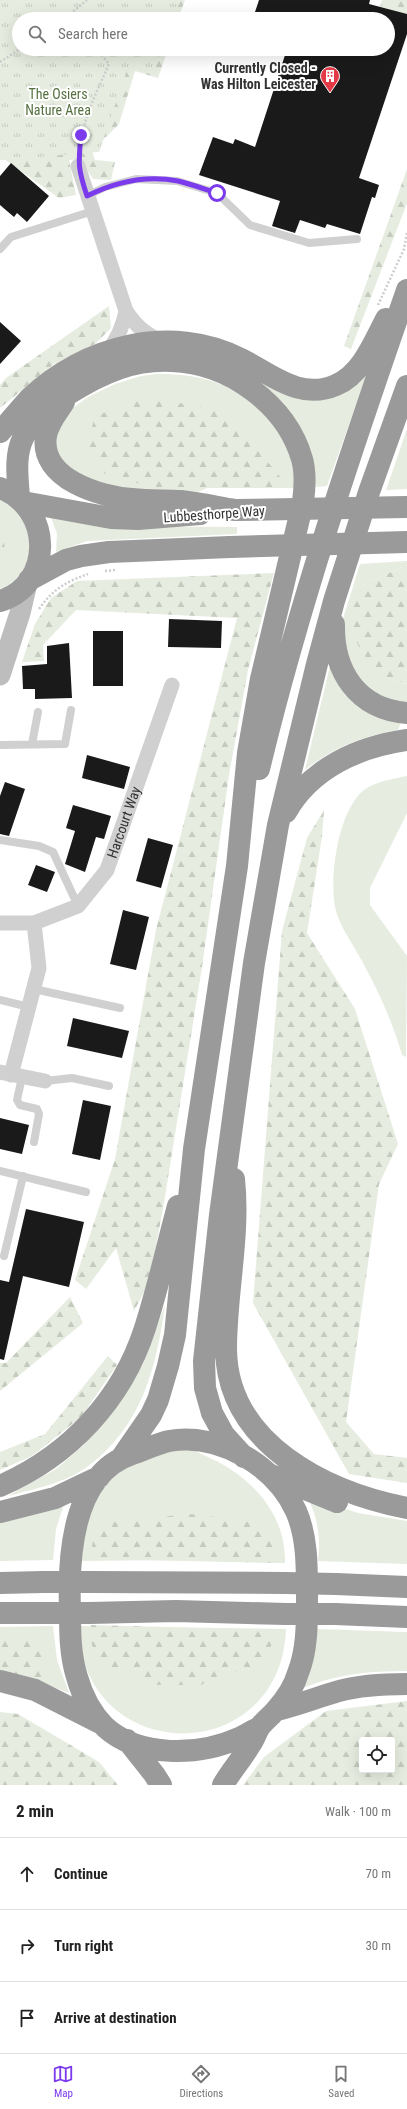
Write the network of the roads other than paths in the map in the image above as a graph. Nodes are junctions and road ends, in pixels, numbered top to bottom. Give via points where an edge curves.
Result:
1 (78, 166) road end
2 (87, 196) junction
3 (92, 211) junction
4 (357, 239) dead end
5 (0, 250) edge
6 (407, 281) edge
7 (407, 290) edge
8 (126, 311) junction
9 (163, 342) junction
10 (108, 351) junction
11 (407, 386) edge
12 (69, 394) junction
13 (0, 432) edge
14 (0, 488) edge
15 (21, 500) junction
16 (407, 507) edge
17 (235, 510) junction
18 (407, 542) edge
19 (28, 582) junction
20 (0, 601) edge
21 (334, 601) junction
22 (0, 675) edge
23 (172, 685) dead end
24 (71, 710) dead end
25 (38, 712) dead end
26 (407, 713) edge
27 (407, 740) edge
28 (32, 744) junction
29 (0, 745) edge
30 (278, 825) junction
31 (0, 840) edge
32 (237, 866) junction
33 (78, 906) junction
34 (0, 923) edge
35 (34, 923) junction
36 (34, 989) junction
37 (0, 1000) edge
38 (29, 1007) junction
39 (120, 1008) dead end
40 (11, 1074) edge
41 (45, 1081) joint
42 (109, 1086) dead end
43 (230, 1140) junction
44 (34, 1142) dead end
45 (194, 1149) junction
46 (0, 1171) edge
47 (23, 1176) junction
48 (86, 1192) dead end
49 (4, 1256) dead end
50 (122, 1457) junction
51 (244, 1457) junction
52 (270, 1475) junction
53 (99, 1477) junction
54 (0, 1486) edge
55 (407, 1508) edge
56 (0, 1512) edge
57 (407, 1517) edge
58 (0, 1583) edge
59 (407, 1587) edge
60 (0, 1613) edge
61 (407, 1617) edge
62 (0, 1681) edge
63 (407, 1684) edge
64 (276, 1710) junction
65 (104, 1726) junction
66 (260, 1727) junction
67 (127, 1740) junction
68 (161, 1785) edge
69 (223, 1785) edge

1 - 2 street
2 - 3 street
2 - 4 lane via 105,187 136,179 177,181 217,193 250,225 309,243
3 - 5 lane via 11,237
3 - 8 street
6 - 9 highway via 363,361 350,376 335,385 319,389 299,389 282,383 227,353 202,346
7 - 32 highway via 343,477 296,628 279,687
8 - 9 street via 136,326 147,335
8 - 10 street via 124,325
9 - 10 highway via 136,344
10 - 13 highway via 86,360 56,378 30,398
11 - 21 highway
12 - 15 highway via 48,406 35,418 22,439 17,466
12 - 17 highway via 48,426 45,441 53,465 70,481 102,494 131,499 180,501
12 - 32 highway via 109,371 136,364 172,361 215,369 250,389 273,409 290,432 302,460 305,485 303,502 261,679 248,753
14 - 15 highway
15 - 17 highway, Lubbesthorpe Way via 111,518 138,519
15 - 19 highway via 33,515 41,540 40,557
16 - 17 highway, Lubbesthorpe Way, bridge
18 - 19 highway, bridge via 109,552 66,560
19 - 20 highway via 16,593
19 - 22 street
21 - 26 highway via 335,653 345,676 360,693 378,706
21 - 30 highway
23 - 33 street, Harcourt Way via 107,870
24 - 28 lane via 65,744
25 - 28 lane
27 - 30 highway via 361,750 317,775 302,789
28 - 29 lane
30 - 43 highway via 254,963
31 - 33 lane via 39,846 53,852
32 - 45 highway
33 - 35 street
34 - 35 street
35 - 36 street via 39,968
36 - 38 street
36 - 39 lane
37 - 38 lane
38 - 40 street
40 - 41 street
40 - 44 lane via 20,1105 37,1109 39,1114
41 - 42 lane via 72,1078
43 - 51 highway via 210,1300 204,1376 208,1400 217,1424
43 - 55 highway via 236,1199 236,1232 226,1350 230,1376 238,1399 260,1434 282,1455 331,1484 354,1494
45 - 50 highway via 179,1304 168,1366 151,1415
45 - 54 highway via 145,1330 126,1372 105,1406 76,1437 31,1471
46 - 47 lane
47 - 48 lane
47 - 49 lane
50 - 51 highway via 167,1442 195,1440 224,1446
50 - 53 highway
51 - 52 highway
52 - 57 highway via 341,1504
52 - 64 highway via 296,1512 302,1528 307,1563 304,1651 298,1675
53 - 56 highway via 55,1498
53 - 65 highway via 85,1502 74,1531 70,1607 72,1654 77,1676 89,1705
58 - 59 highway, bridge via 285,1583
60 - 61 highway, bridge via 176,1611
62 - 65 highway via 35,1690
63 - 64 highway via 360,1687
64 - 66 highway
65 - 67 highway
66 - 67 highway via 228,1742 195,1750 157,1750
66 - 69 highway
67 - 68 highway

